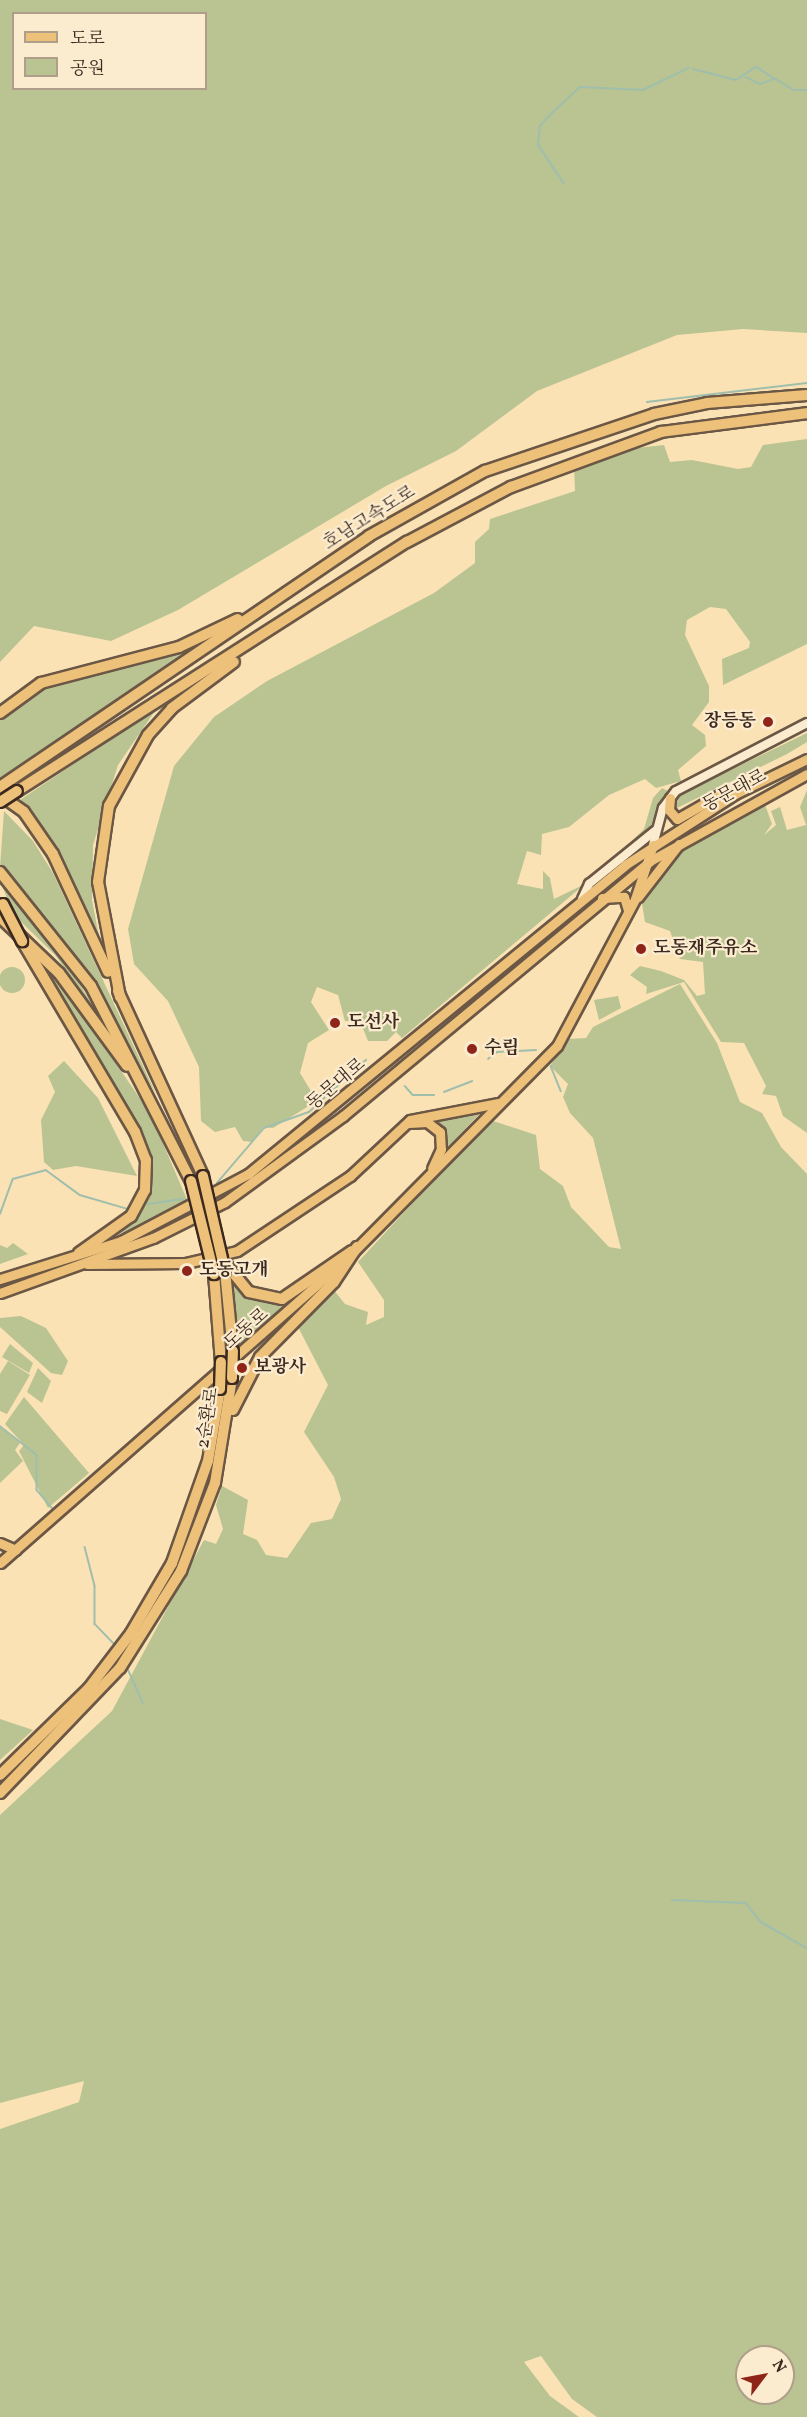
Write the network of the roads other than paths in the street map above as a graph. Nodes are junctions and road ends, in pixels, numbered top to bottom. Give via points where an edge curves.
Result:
1 (807, 395) edge
2 (807, 413) edge
3 (407, 542) junction
4 (270, 603) junction
5 (0, 713) edge
6 (807, 723) edge
7 (807, 759) edge
8 (807, 774) edge
9 (807, 779) edge
10 (4, 785) edge
11 (769, 792) junction
12 (735, 794) junction
13 (0, 795) edge
14 (670, 798) junction
15 (0, 802) edge
16 (658, 827) junction
17 (682, 840) junction
18 (653, 845) junction
19 (650, 861) junction
20 (0, 872) edge
21 (599, 898) junction
22 (582, 899) junction
23 (634, 899) junction
24 (1, 901) edge
25 (628, 911) junction
26 (0, 917) edge
27 (120, 998) junction
28 (150, 1098) junction
29 (498, 1103) junction
30 (401, 1124) junction
31 (430, 1173) junction
32 (357, 1247) junction
33 (80, 1258) junction
34 (224, 1270) junction
35 (0, 1279) edge
36 (0, 1293) edge
37 (226, 1429) junction
38 (0, 1544) edge
39 (16, 1550) junction
40 (0, 1563) edge
41 (0, 1775) edge
42 (0, 1793) edge

1 - 4 highway, 호남고속도로 via 707,403 541,448 429,501
2 - 3 highway via 711,422 601,450 511,487
3 - 15 highway, bridge
3 - 27 highway via 172,708 131,758 103,828 98,882
4 - 5 highway via 178,647 41,682
4 - 10 highway, 호남고속도로
6 - 14 street via 683,786
7 - 12 main road, 동문대로
8 - 11 main road, 동문대로
9 - 11 street
11 - 17 main road, 동문대로
12 - 14 main road via 719,795 677,819 669,810
12 - 18 main road, 동문대로
13 - 27 highway via 24,812 53,854
14 - 16 street
16 - 18 street
16 - 22 street via 589,884
17 - 19 main road, 동문대로
17 - 23 main road
18 - 19 main road
18 - 22 main road, 동문대로
19 - 21 main road, 동문대로
19 - 23 main road
20 - 28 highway via 75,962
21 - 25 main road via 624,897
21 - 33 main road, 동문대로 via 282,1164 172,1229
22 - 33 main road, 동문대로 via 268,1161 158,1225
23 - 25 main road
24 - 33 highway, bridge via 135,1132 146,1160 145,1190 131,1216
25 - 29 main road via 557,1046
26 - 28 highway via 59,974
27 - 34 highway, 2순환로, bridge via 203,1176
28 - 34 highway, 2순환로, bridge via 191,1181
29 - 30 main road, 동문대로 via 430,1113
29 - 31 main road, 도동로
30 - 31 main road via 428,1122 440,1132 441,1149
30 - 33 main road, 동문대로 via 350,1176 245,1247 186,1263
31 - 32 main road, 도동로
32 - 34 highway via 282,1299 258,1298
32 - 37 highway via 334,1282 250,1370
32 - 39 main road, 도동로 via 309,1297
33 - 35 main road, 동문대로
33 - 36 main road, 동문대로
34 - 37 highway, 2순환로, bridge via 233,1352
34 - 41 highway, 2순환로, bridge via 220,1389 208,1461 172,1563 131,1633 89,1688
37 - 42 highway, 2순환로 via 197,1533 142,1638
38 - 39 main road
39 - 40 main road, 도동로

